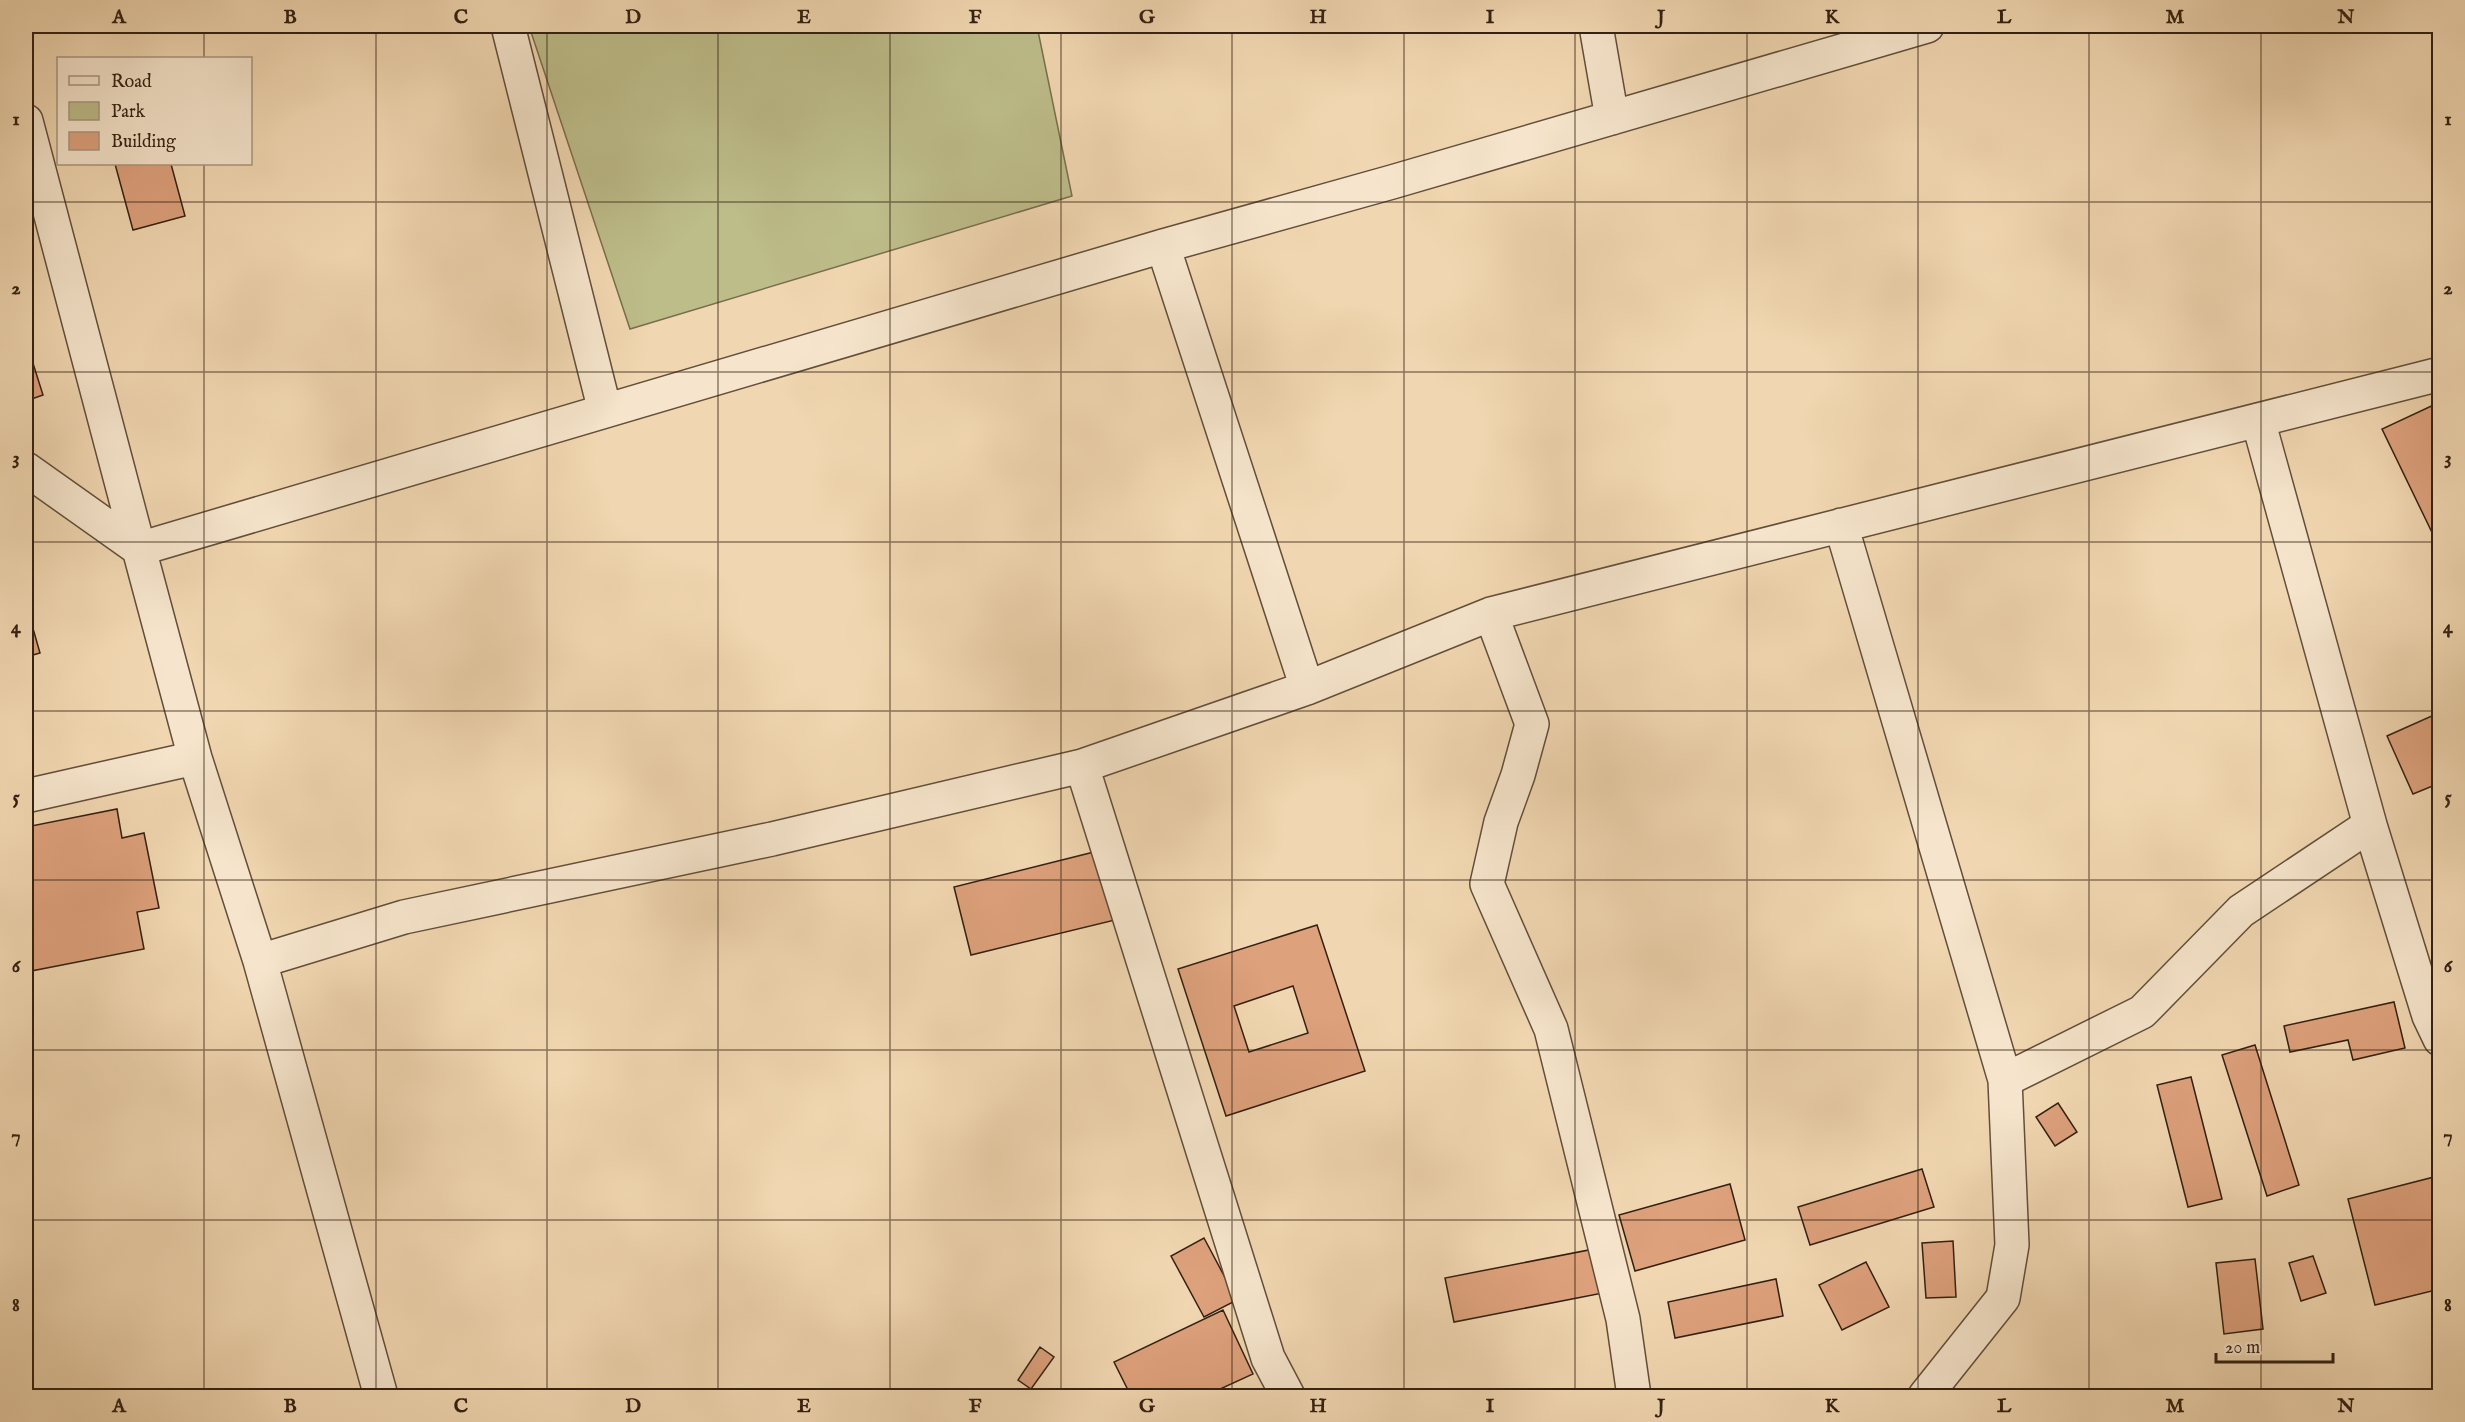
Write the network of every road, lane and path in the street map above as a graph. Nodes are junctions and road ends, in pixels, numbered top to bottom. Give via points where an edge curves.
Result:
1 (508, 26) edge
2 (1596, 26) edge
3 (1927, 26) edge
4 (1612, 118) junction
5 (26, 121) edge
6 (1163, 246) junction
7 (2439, 374) edge
8 (605, 411) junction
9 (2258, 420) junction
10 (26, 469) edge
11 (1841, 525) junction
12 (139, 549) junction
13 (1491, 614) junction
14 (1307, 688) junction
15 (195, 758) junction
16 (1082, 766) junction
17 (26, 796) edge
18 (2370, 825) junction
19 (260, 961) junction
20 (2439, 1039) edge
21 (2005, 1080) junction
22 (381, 1396) edge
23 (1288, 1396) edge
24 (1634, 1396) edge
25 (1925, 1396) edge

1 - 8 street
2 - 4 street
3 - 4 street
4 - 6 street
5 - 12 street
6 - 8 street
6 - 14 street
7 - 9 street
8 - 12 street
9 - 11 street
9 - 18 street
10 - 12 street
11 - 13 street
11 - 21 street
12 - 15 street
13 - 14 street
13 - 24 street via 1532,724 1501,822 1487,884 1551,1029 1623,1319
14 - 16 street
15 - 17 street
15 - 19 street
16 - 19 street via 772,839 404,916
16 - 23 street via 1268,1358
18 - 20 street
18 - 21 street via 2241,911 2142,1012
19 - 22 street
21 - 25 street via 2012,1245 2003,1298

